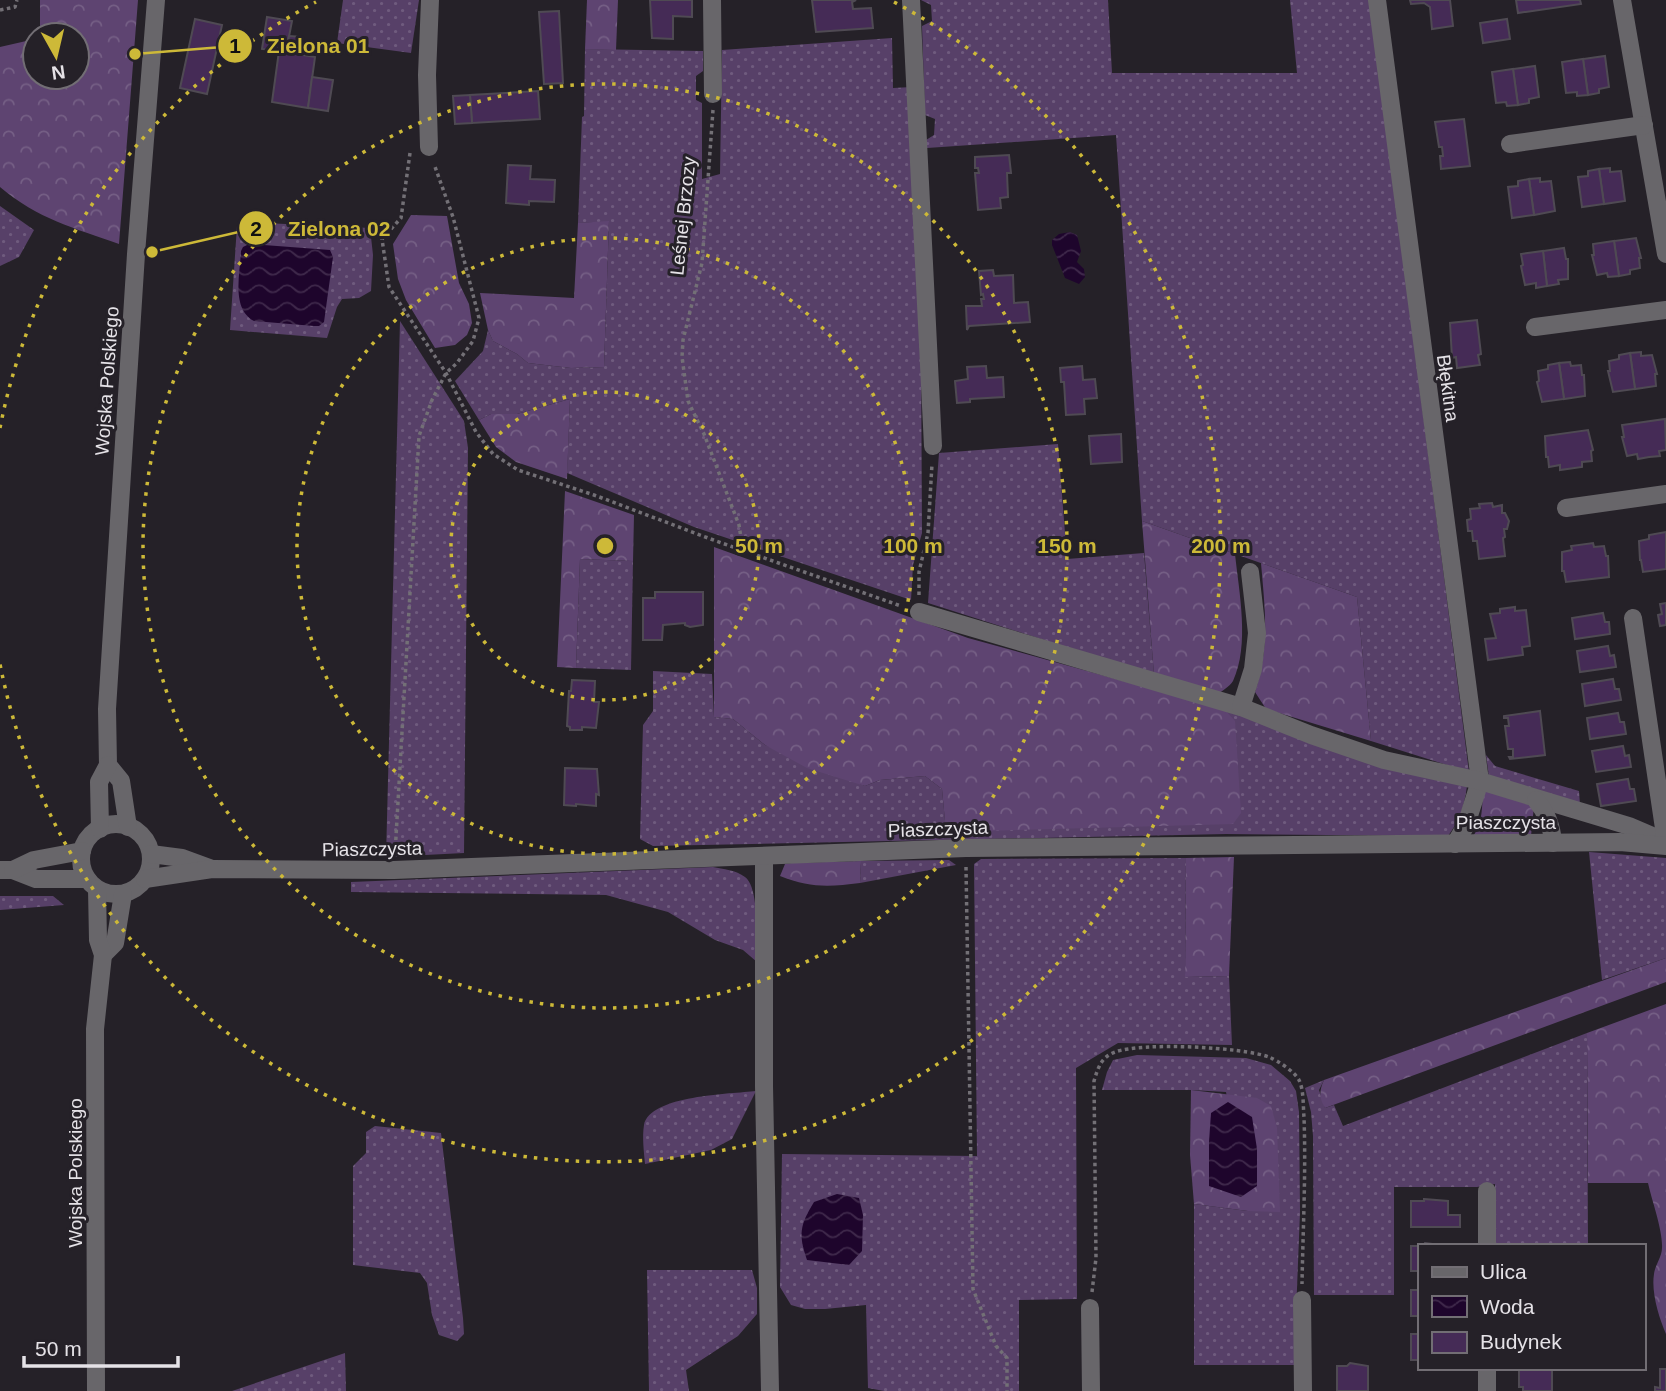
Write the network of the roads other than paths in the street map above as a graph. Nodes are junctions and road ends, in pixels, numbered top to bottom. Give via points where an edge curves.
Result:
1 (156, 0) edge
2 (430, 0) edge
3 (712, 0) edge
4 (911, 0) edge
5 (1377, 0) edge
6 (1622, 0) edge
7 (713, 94) road end
8 (1644, 125) junction
9 (1510, 144) dead end
10 (429, 147) road end
11 (1666, 254) edge
12 (1666, 310) edge
13 (1535, 327) dead end
14 (933, 446) road end
15 (1666, 494) edge
16 (1566, 508) dead end
17 (1250, 572) dead end
18 (919, 612) road end
19 (1633, 618) dead end
20 (1241, 707) junction
21 (108, 765) junction
22 (1480, 781) junction
23 (1536, 800) junction
24 (128, 827) junction
25 (100, 829) junction
26 (1553, 843) junction
27 (1455, 844) junction
28 (1666, 845) edge
29 (82, 851) junction
30 (151, 854) junction
31 (764, 857) junction
32 (212, 869) junction
33 (6, 870) edge
34 (145, 879) junction
35 (92, 884) junction
36 (123, 894) junction
37 (103, 955) junction
38 (1487, 1191) dead end
39 (1487, 1244) edge
40 (1302, 1300) road end
41 (1090, 1308) road end
42 (1487, 1370) edge
43 (96, 1391) edge
44 (770, 1391) edge
45 (1091, 1391) edge
46 (1303, 1391) edge
47 (1487, 1391) edge

1 - 21 street, Wojska Polskiego via 107,709
2 - 10 street
3 - 7 street
4 - 14 street
5 - 22 street, Błękitna
6 - 8 street
8 - 9 street
8 - 11 street
12 - 13 street
15 - 16 street
17 - 20 street via 1256,632 1253,669
18 - 20 street
19 - 28 street
20 - 22 street via 1384,760
21 - 24 street, Wojska Polskiego via 121,781
21 - 25 street, Wojska Polskiego via 99,782
22 - 23 street
22 - 27 street
23 - 26 street via 1545,809
23 - 28 street via 1629,826
24 - 25 street via 112,824
24 - 30 street via 142,835
25 - 29 street
26 - 27 street, Piaszczysta
26 - 28 street, Piaszczysta
27 - 31 street, Piaszczysta via 966,848
29 - 33 street
29 - 35 street via 83,870
30 - 32 street, Piaszczysta via 182,858
30 - 34 street
31 - 32 street, Piaszczysta via 394,870
31 - 44 street
32 - 34 street, Piaszczysta
33 - 35 street
34 - 36 street
35 - 36 street
35 - 37 street, Wojska Polskiego
36 - 37 street, Wojska Polskiego via 115,943
37 - 43 street, Wojska Polskiego via 95,1029
38 - 39 street
40 - 46 street
41 - 45 street
42 - 47 street

